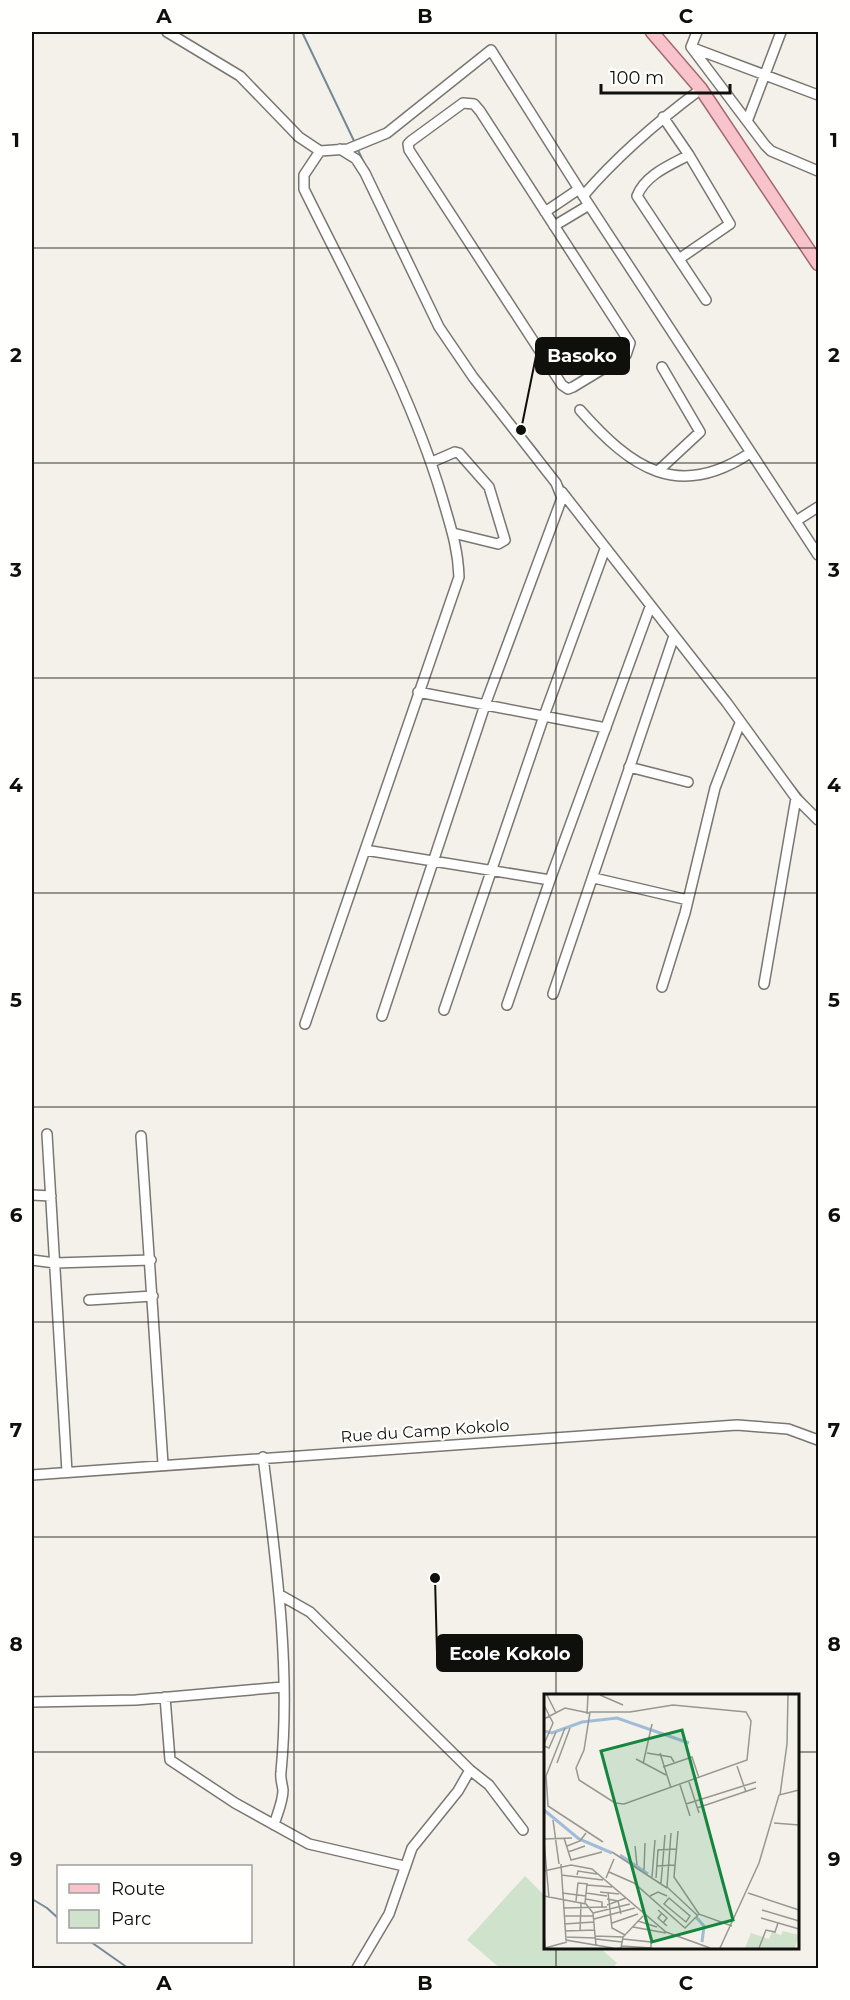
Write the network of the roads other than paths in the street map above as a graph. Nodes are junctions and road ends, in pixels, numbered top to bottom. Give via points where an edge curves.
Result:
1 (167, 32) edge
2 (652, 32) edge
3 (697, 32) edge
4 (781, 32) edge
5 (691, 47) junction
6 (764, 75) junction
7 (701, 89) junction
8 (819, 96) edge
9 (663, 117) junction
10 (748, 119) junction
11 (344, 149) junction
12 (320, 151) junction
13 (689, 155) junction
14 (819, 171) edge
15 (584, 196) junction
16 (545, 212) junction
17 (554, 226) junction
18 (679, 259) junction
19 (819, 264) edge
20 (706, 300) dead end
21 (662, 367) dead end
22 (580, 410) dead end
23 (750, 453) junction
24 (432, 462) junction
25 (658, 471) junction
26 (561, 491) junction
27 (819, 507) edge
28 (796, 521) junction
29 (453, 533) junction
30 (605, 549) junction
31 (819, 555) edge
32 (650, 607) junction
33 (674, 636) junction
34 (418, 692) junction
35 (485, 705) junction
36 (544, 716) junction
37 (740, 723) junction
38 (606, 728) junction
39 (629, 767) junction
40 (688, 782) dead end
41 (796, 798) junction
42 (819, 820) edge
43 (365, 850) junction
44 (432, 861) junction
45 (493, 871) junction
46 (594, 878) junction
47 (550, 880) junction
48 (688, 900) junction
49 (764, 984) dead end
50 (662, 987) dead end
51 (553, 994) dead end
52 (507, 1005) dead end
53 (444, 1010) dead end
54 (382, 1016) dead end
55 (305, 1024) dead end
56 (47, 1134) dead end
57 (141, 1136) dead end
58 (32, 1196) edge
59 (51, 1196) junction
60 (32, 1260) edge
61 (151, 1260) junction
62 (55, 1263) junction
63 (153, 1296) junction
64 (89, 1300) dead end
65 (819, 1440) edge
66 (263, 1457) junction
67 (164, 1464) junction
68 (67, 1472) junction
69 (32, 1475) edge
70 (280, 1595) junction
71 (283, 1687) junction
72 (165, 1697) junction
73 (32, 1702) edge
74 (470, 1770) junction
75 (273, 1825) junction
76 (523, 1830) dead end
77 (404, 1866) junction
78 (357, 1968) edge

1 - 12 street via 240,76 299,137
2 - 7 main road
3 - 5 street
4 - 6 street
5 - 6 street
5 - 10 street
6 - 8 street
6 - 10 street
7 - 9 street
7 - 19 main road
9 - 13 street
9 - 15 street
10 - 14 street via 771,151
11 - 12 street
11 - 15 street via 387,133 491,51
11 - 26 street via 365,173 439,327 472,377
12 - 24 street via 304,175 304,189 412,412
13 - 18 street via 730,224
13 - 18 street via 640,186 637,196
15 - 16 street
15 - 17 street
15 - 23 street
16 - 17 street
16 - 17 street via 474,104 464,103 408,144 562,385 568,388 626,355 630,344
18 - 20 street
21 - 25 street via 700,432
22 - 25 street via 607,441
23 - 25 street via 711,474 677,476
23 - 28 street
24 - 29 street
24 - 29 street via 455,452 462,455 489,487 505,540 498,543
26 - 30 street
26 - 35 street via 555,518
27 - 28 street
28 - 31 street
29 - 34 street via 459,577
30 - 32 street
30 - 36 street
32 - 33 street
32 - 38 street
33 - 37 street
33 - 39 street
34 - 35 street
34 - 43 street
35 - 36 street
35 - 44 street
36 - 38 street
36 - 45 street
37 - 41 street
37 - 48 street via 715,788
38 - 47 street
39 - 40 street
39 - 46 street
41 - 42 street
41 - 49 street
43 - 44 street
43 - 55 street
44 - 45 street
44 - 54 street
45 - 47 street
45 - 53 street
46 - 48 street
46 - 51 street
47 - 52 street
48 - 50 street
56 - 59 street
57 - 61 street
58 - 59 street
59 - 62 street
60 - 62 street
61 - 62 street
61 - 63 street
62 - 68 street
63 - 64 street
63 - 67 street
65 - 66 street, Rue du Camp Kokolo via 788,1430 737,1425
66 - 67 street, Rue du Camp Kokolo
66 - 70 street
67 - 68 street, Rue du Camp Kokolo
68 - 69 street, Rue du Camp Kokolo
70 - 71 street
70 - 74 street via 310,1612
71 - 72 street
71 - 75 street via 282,1797
72 - 73 street
72 - 75 street via 170,1760
74 - 76 street via 489,1785
74 - 77 street via 458,1791 423,1832
75 - 77 street via 309,1844
77 - 78 street via 389,1914

